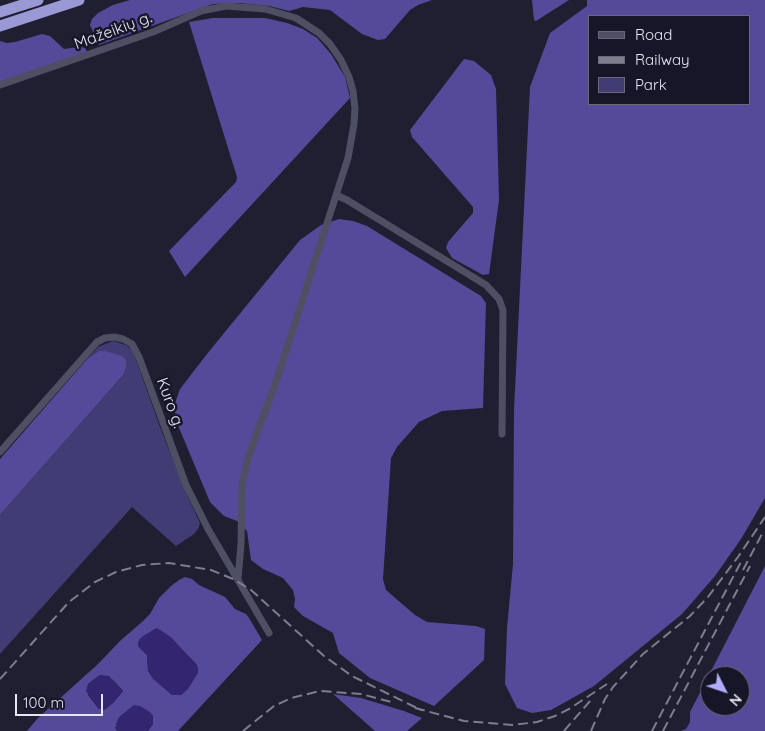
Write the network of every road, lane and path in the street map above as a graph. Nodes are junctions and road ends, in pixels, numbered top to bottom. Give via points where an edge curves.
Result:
1 (38, 0) edge
2 (79, 0) edge
3 (0, 12) edge
4 (0, 26) edge
5 (0, 85) edge
6 (336, 196) junction
7 (502, 434) dead end
8 (0, 452) edge
9 (238, 579) junction
10 (269, 633) dead end

1 - 3 highway
2 - 4 highway
5 - 6 street, Mažeikių g. via 153,32 200,12 226,6 265,9 296,18 330,44 349,76 353,91 354,124
6 - 7 street via 486,286 499,298 503,310
6 - 9 street, Mažeikių g. via 249,455 242,484
8 - 9 street, Kuro g. via 97,342 105,338 123,339 132,344 139,357 186,485
9 - 10 street, Kuro g.

